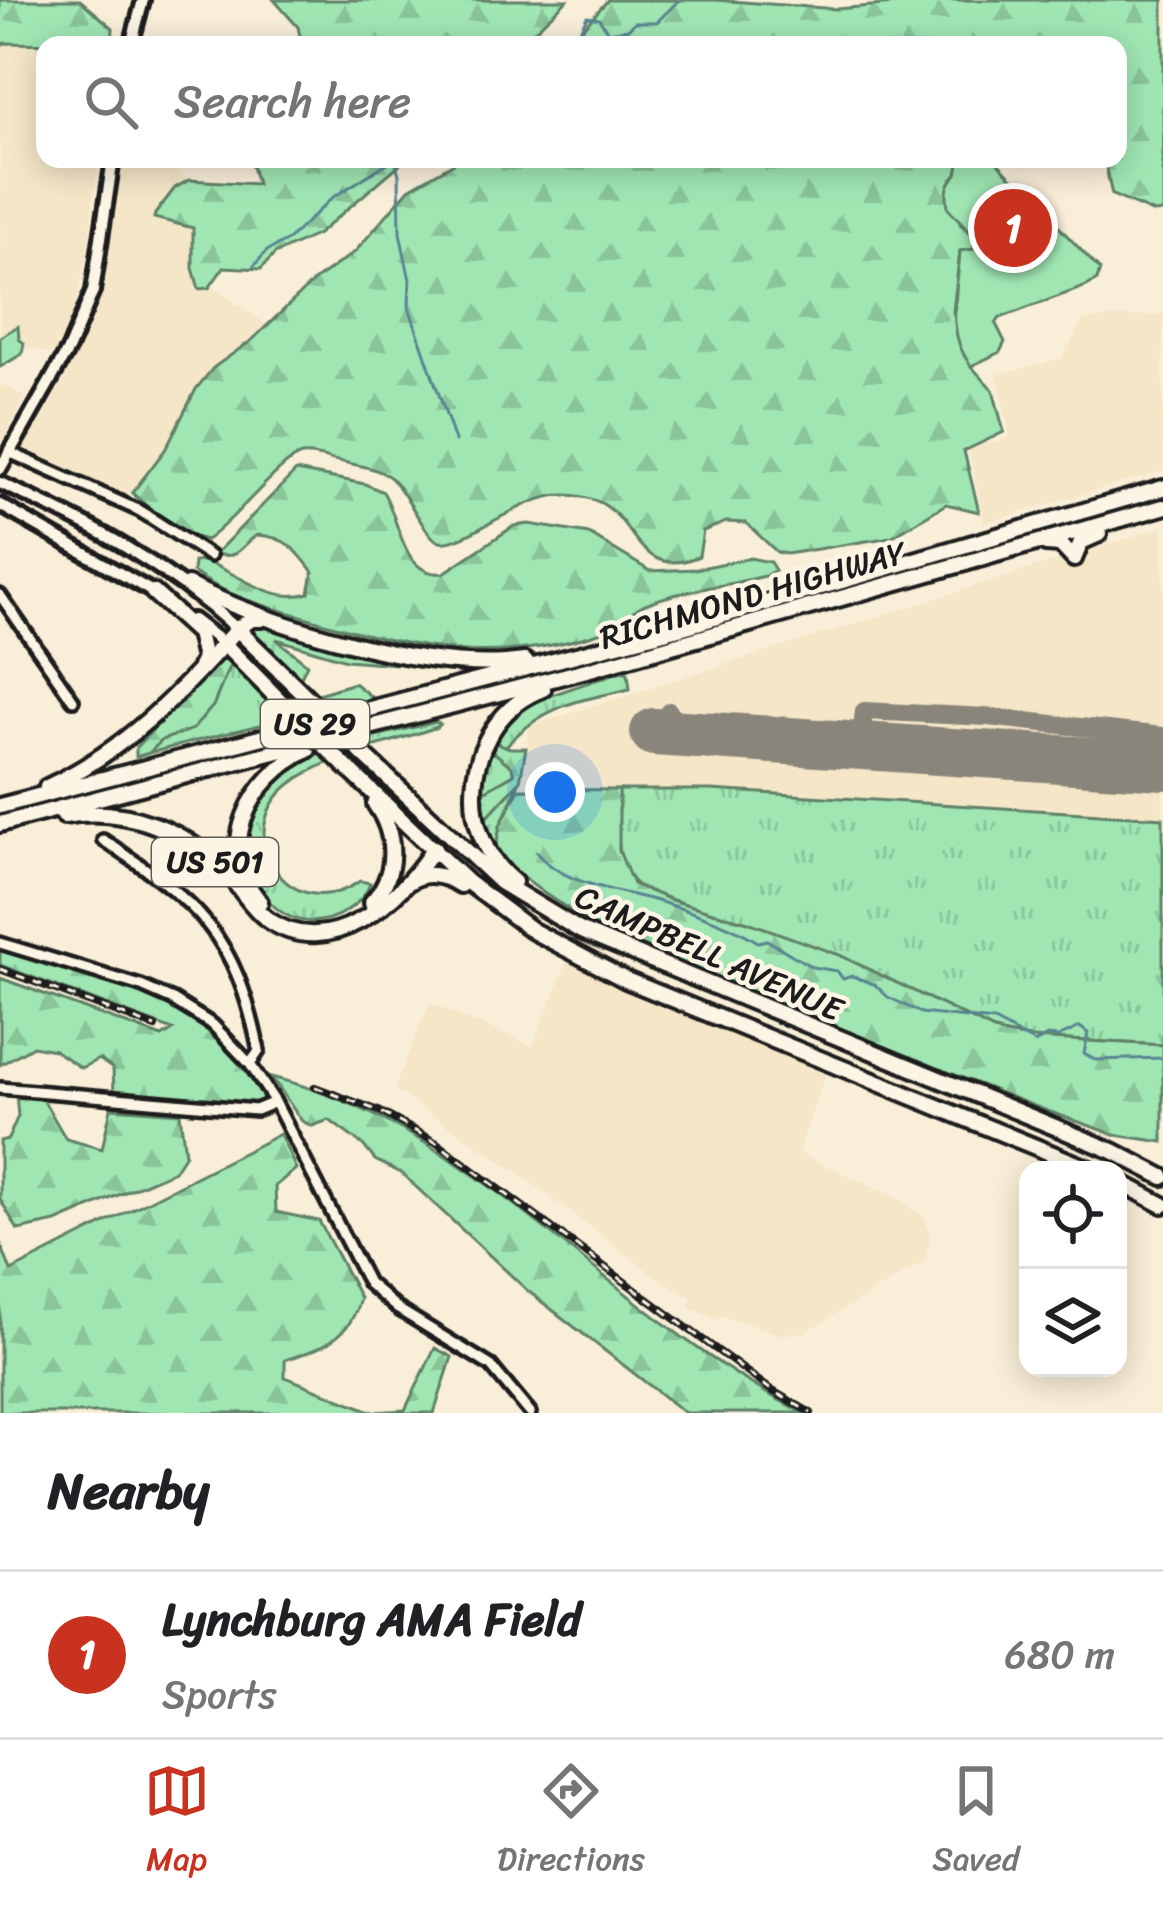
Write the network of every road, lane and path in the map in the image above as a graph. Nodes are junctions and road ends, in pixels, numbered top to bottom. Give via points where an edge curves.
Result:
1 (143, 0) edge
2 (133, 36) edge
3 (112, 168) edge
4 (10, 453) junction
5 (0, 469) edge
6 (0, 484) edge
7 (1163, 488) edge
8 (0, 505) edge
9 (1163, 511) edge
10 (1035, 543) junction
11 (209, 556) dead end
12 (188, 585) junction
13 (153, 592) junction
14 (0, 595) edge
15 (237, 629) junction
16 (313, 631) junction
17 (630, 641) junction
18 (224, 644) junction
19 (594, 668) junction
20 (194, 677) junction
21 (73, 700) dead end
22 (357, 730) junction
23 (355, 775) junction
24 (0, 804) edge
25 (434, 824) junction
26 (0, 827) edge
27 (103, 840) dead end
28 (433, 851) junction
29 (399, 888) junction
30 (506, 913) junction
31 (581, 932) junction
32 (0, 943) edge
33 (250, 1064) junction
34 (0, 1088) edge
35 (275, 1102) junction
36 (1070, 1161) edge
37 (1163, 1177) edge
38 (1127, 1186) edge
39 (1163, 1205) edge
40 (530, 1413) edge

1 - 2 main road
3 - 4 main road via 93,291
4 - 5 main road
4 - 11 street via 140,511
6 - 12 main road, CAMPBELL AVENUE via 98,528
7 - 17 highway, RICHMOND HIGHWAY / US 29
8 - 13 main road, CAMPBELL AVENUE
9 - 10 highway, RICHMOND HIGHWAY / US 29
9 - 10 highway via 1085,539 1074,559 1059,544
10 - 19 highway, RICHMOND HIGHWAY / US 29
12 - 15 main road, CAMPBELL AVENUE
12 - 16 highway
13 - 18 main road, CAMPBELL AVENUE
13 - 20 highway via 198,633 204,658
14 - 21 street
15 - 16 highway via 252,619
15 - 18 highway
15 - 25 highway, CAMPBELL AVENUE, bridge
16 - 17 highway via 467,664
17 - 24 highway, US 29
18 - 20 highway
18 - 23 highway, CAMPBELL AVENUE, bridge
19 - 22 highway, RICHMOND HIGHWAY / US 29
19 - 31 highway via 528,694 500,718 473,791 482,836 507,876
20 - 24 highway via 85,770
22 - 23 highway via 287,760 246,808 244,877 284,920 326,927 346,920 362,913 388,878 391,833
22 - 26 highway, US 29
23 - 28 highway, CAMPBELL AVENUE
25 - 28 highway
25 - 31 highway, CAMPBELL AVENUE via 500,882
26 - 29 highway, US 501 via 83,813 152,824 216,862 270,922 312,935 355,926
27 - 33 street via 181,893 221,942 248,997 259,1051
28 - 29 highway
28 - 30 highway, CAMPBELL AVENUE
29 - 30 highway via 416,877 445,876
30 - 36 highway, CAMPBELL AVENUE via 626,980
31 - 37 highway, CAMPBELL AVENUE
32 - 33 street via 173,1000 213,1025
33 - 35 street
34 - 35 street via 256,1110
35 - 40 street via 368,1282 398,1310 490,1366
38 - 39 highway

